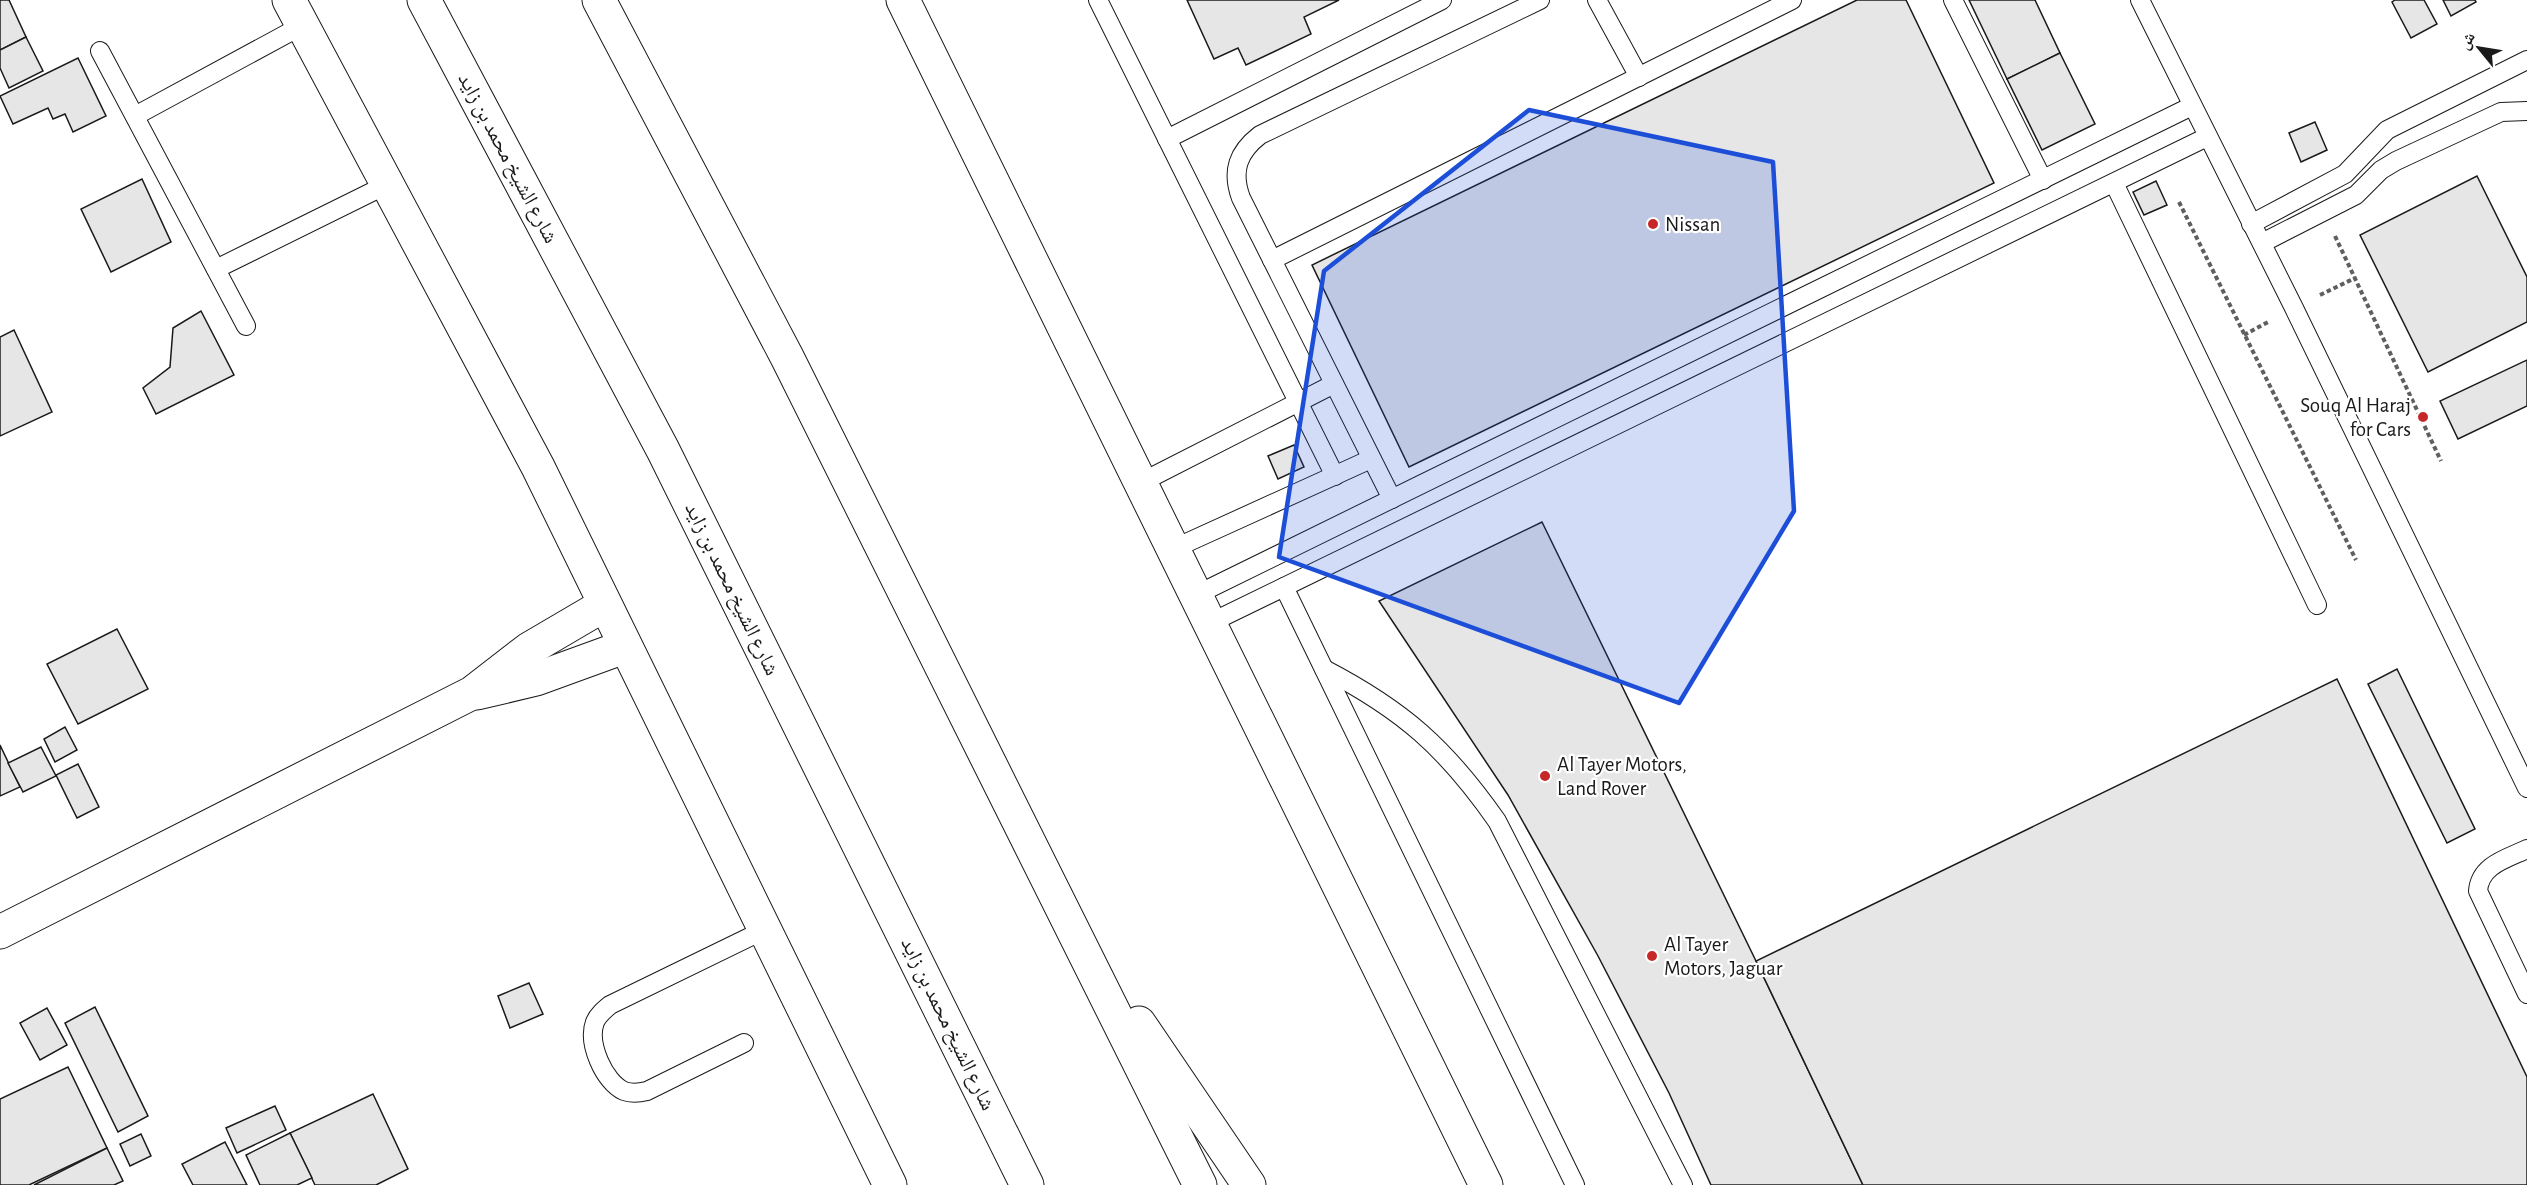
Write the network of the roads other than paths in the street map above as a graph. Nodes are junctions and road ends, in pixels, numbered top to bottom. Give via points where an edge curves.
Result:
1 (424, 0) edge
2 (599, 0) edge
3 (903, 0) edge
4 (1098, 0) edge
5 (1442, 0) edge
6 (1540, 0) edge
7 (1597, 0) edge
8 (1792, 0) edge
9 (1953, 0) edge
10 (2140, 0) edge
11 (1518, 5) edge
12 (296, 13) edge
13 (100, 51) dead end
14 (2527, 60) edge
15 (1639, 77) junction
16 (2192, 106) junction
17 (2527, 111) edge
18 (135, 116) junction
19 (2207, 137) junction
20 (1167, 139) junction
21 (2043, 180) junction
22 (2114, 183) junction
23 (388, 184) junction
24 (2251, 224) junction
25 (2262, 243) junction
26 (1272, 260) junction
27 (216, 269) junction
28 (246, 326) dead end
29 (1334, 384) junction
30 (1298, 403) junction
31 (1371, 459) junction
32 (1335, 476) junction
33 (1140, 483) junction
34 (1392, 499) junction
35 (1173, 549) junction
36 (1284, 587) junction
37 (2317, 604) dead end
38 (604, 605) junction
39 (1202, 609) junction
40 (624, 647) junction
41 (1324, 669) junction
42 (472, 693) junction
43 (2527, 788) edge
44 (2527, 849) edge
45 (1070, 921) junction
46 (764, 930) junction
47 (0, 932) edge
48 (2527, 994) edge
49 (744, 1043) dead end
50 (890, 1185) edge
51 (1027, 1185) edge
52 (1200, 1185) edge
53 (1249, 1185) edge
54 (1486, 1185) edge
55 (1575, 1185) edge
56 (1683, 1185) edge

1 - 51 main road, شارع الشيخ محمد بن زايد via 663,450
2 - 45 main road via 787,357
3 - 33 main road
4 - 20 lane
5 - 20 lane
6 - 11 lane
7 - 15 lane
8 - 15 lane
9 - 21 lane
10 - 16 lane
11 - 26 lane via 1249,144 1235,169 1236,184
12 - 18 lane
12 - 23 main road
13 - 18 lane
14 - 24 lane via 2386,130 2345,174
15 - 26 lane
16 - 19 lane
16 - 21 lane
17 - 25 lane via 2501,112 2396,161 2355,195
18 - 27 lane
19 - 22 lane
19 - 24 lane
20 - 30 lane
21 - 34 lane
22 - 36 lane
22 - 37 lane
23 - 27 lane
23 - 38 main road via 538,467
24 - 25 lane
25 - 43 lane
26 - 29 lane
27 - 28 lane
29 - 30 lane
29 - 31 lane
30 - 32 lane
30 - 33 lane
31 - 32 lane
31 - 34 lane
32 - 35 lane
33 - 35 main road
34 - 39 lane
35 - 39 main road
36 - 39 lane
36 - 41 lane
38 - 40 main road
38 - 42 main road via 529,649
39 - 54 main road
40 - 42 main road via 536,679
40 - 46 main road
41 - 55 lane
41 - 56 lane via 1366,691 1439,747 1497,821
42 - 47 main road
44 - 48 lane via 2485,870 2478,891
45 - 52 main road
45 - 53 main road
46 - 49 lane via 610,1005 601,1013 592,1035 608,1077 636,1094
46 - 50 main road

